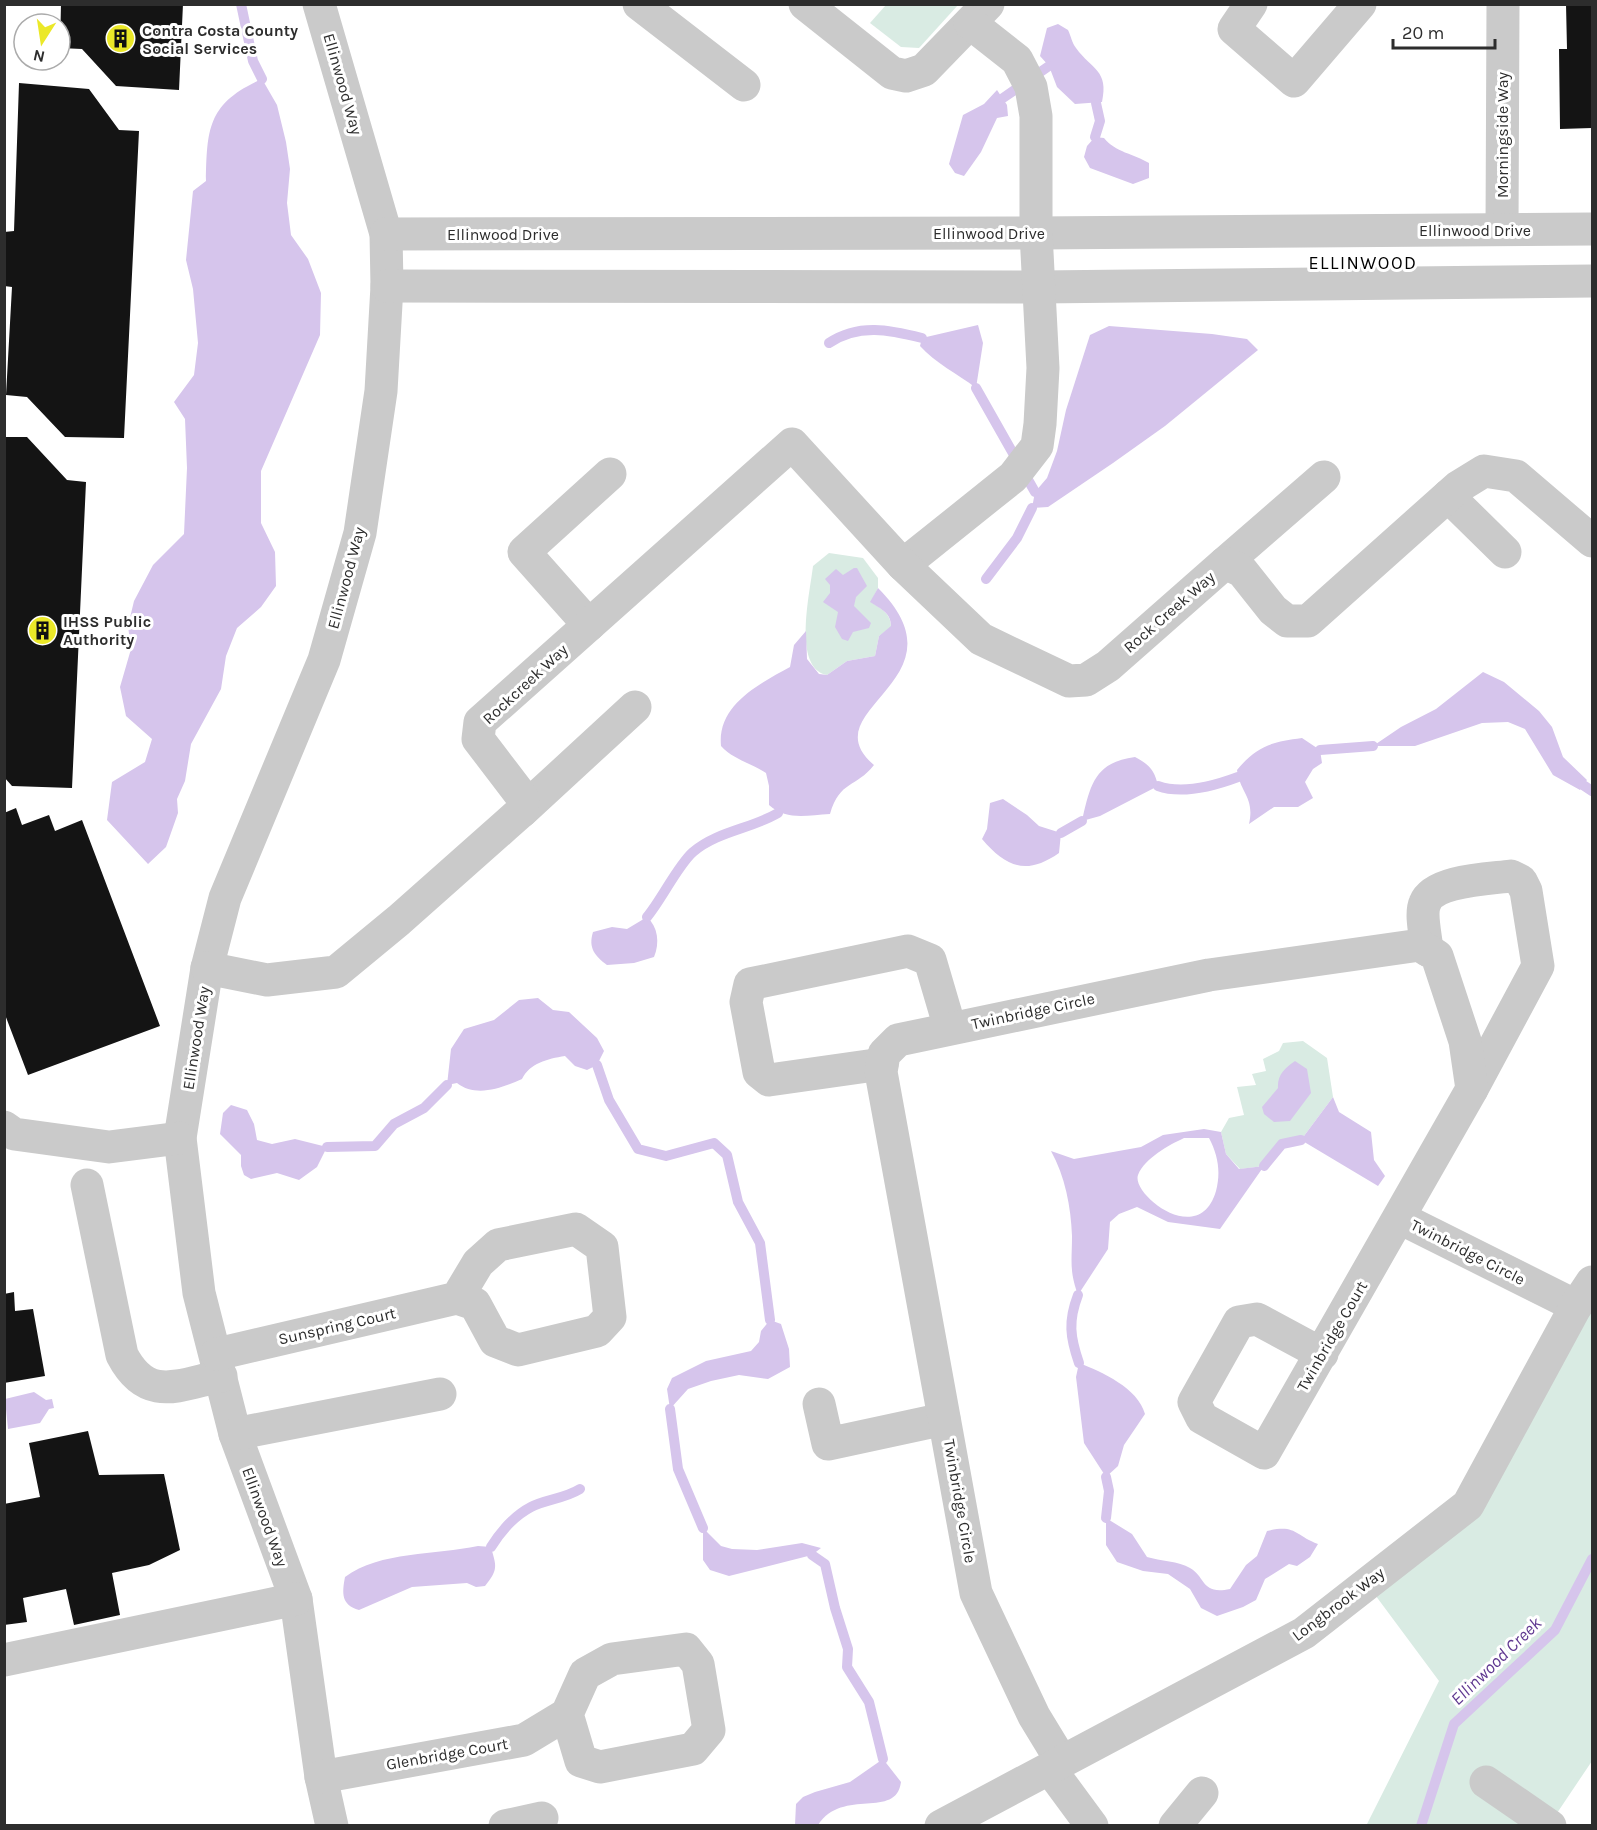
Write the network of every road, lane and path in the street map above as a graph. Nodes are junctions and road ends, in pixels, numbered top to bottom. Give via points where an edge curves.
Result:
1 (319, 4) edge
2 (639, 4) edge
3 (805, 4) edge
4 (1251, 4) edge
5 (1360, 4) edge
6 (1503, 4) edge
7 (979, 14) edge
8 (744, 85) dead end
9 (1502, 229) junction
10 (1593, 229) edge
11 (1035, 233) junction
12 (386, 234) junction
13 (1593, 281) edge
14 (387, 286) junction
15 (1039, 286) junction
16 (792, 444) joint
17 (610, 474) dead end
18 (1324, 477) dead end
19 (1448, 496) junction
20 (1593, 541) edge
21 (1505, 552) dead end
22 (1225, 564) junction
23 (903, 565) junction
24 (589, 625) junction
25 (635, 707) dead end
26 (522, 811) junction
27 (1427, 950) junction
28 (207, 968) junction
29 (950, 1028) junction
30 (882, 1064) junction
31 (1472, 1089) junction
32 (4, 1127) edge
33 (180, 1138) junction
34 (87, 1185) dead end
35 (1400, 1218) junction
36 (1584, 1294) edge
37 (458, 1298) junction
38 (1322, 1354) junction
39 (219, 1365) junction
40 (440, 1394) dead end
41 (819, 1404) dead end
42 (944, 1419) junction
43 (235, 1434) junction
44 (296, 1599) junction
45 (4, 1660) edge
46 (567, 1714) junction
47 (1056, 1766) junction
48 (321, 1777) junction
49 (1486, 1782) dead end
50 (1202, 1793) dead end
51 (542, 1818) dead end
52 (332, 1826) edge
53 (505, 1826) edge
54 (941, 1826) edge
55 (1092, 1826) edge
56 (1174, 1826) edge
57 (1550, 1826) edge

1 - 12 street, Ellinwood Way
2 - 8 street
3 - 7 street via 892,73 906,76 924,70
4 - 5 street via 1234,29 1294,81
6 - 9 street, Morningside Way
7 - 11 street via 1017,60 1031,87 1036,116
9 - 10 street, Ellinwood Drive
9 - 11 street, Ellinwood Drive
11 - 12 street, Ellinwood Drive
11 - 15 street
12 - 14 street, Ellinwood Way
13 - 15 street
14 - 15 street
14 - 28 street, Ellinwood Way via 381,391 360,533 324,660 225,898
15 - 23 street via 1043,368 1037,446 1013,477
16 - 23 street, Rock Creek Way
16 - 24 street, Rockcreek Way
17 - 24 street via 524,552
18 - 22 street
19 - 20 street, Rock Creek Way via 1484,471 1516,476
19 - 21 street
19 - 22 street, Rock Creek Way via 1308,621 1287,621 1273,610 1242,571
22 - 23 street, Rock Creek Way via 1108,666 1086,680 1068,681 981,639
24 - 26 street, Rockcreek Way via 480,722 478,739 523,798
25 - 26 street
26 - 28 street via 336,972 267,980
27 - 29 street, Twinbridge Circle via 1420,945 1209,975
27 - 31 street via 1437,956 1465,1041
27 - 31 street, Twinbridge Circle via 1424,904 1443,886 1511,876 1521,881 1538,966
28 - 33 street, Ellinwood Way
29 - 30 street, Twinbridge Circle via 898,1040 884,1054
29 - 30 street via 930,960 908,951 750,984 746,1002 759,1072 769,1080
30 - 42 street, Twinbridge Circle
31 - 35 street, Twinbridge Circle
32 - 33 street via 14,1134 109,1147
33 - 39 street, Ellinwood Way via 199,1293
34 - 39 street, Sunspring Court via 122,1355 132,1373 148,1385 167,1388
35 - 36 street, Twinbridge Circle
35 - 38 street, Twinbridge Court
36 - 47 street, Longbrook Way via 1468,1505 1304,1634
37 - 37 street via 478,1263 498,1245 576,1229 602,1247 610,1317 597,1330 518,1350 495,1341 475,1304
37 - 39 street, Sunspring Court
38 - 38 street, Twinbridge Court via 1264,1453 1202,1418 1194,1402 1239,1322 1257,1319
39 - 43 street, Ellinwood Way
40 - 43 street
41 - 42 street via 828,1444
42 - 47 street, Twinbridge Circle via 976,1593
43 - 44 street, Ellinwood Way
44 - 45 street
44 - 48 street, Ellinwood Way
46 - 46 street via 585,1674 612,1659 686,1648 698,1664 709,1730 693,1749 600,1767 581,1761
46 - 48 street, Glenbridge Court via 524,1740
47 - 54 street, Longbrook Way
47 - 55 street, Twinbridge Circle
48 - 52 street, Ellinwood Way
49 - 57 street
50 - 56 street
51 - 53 street

